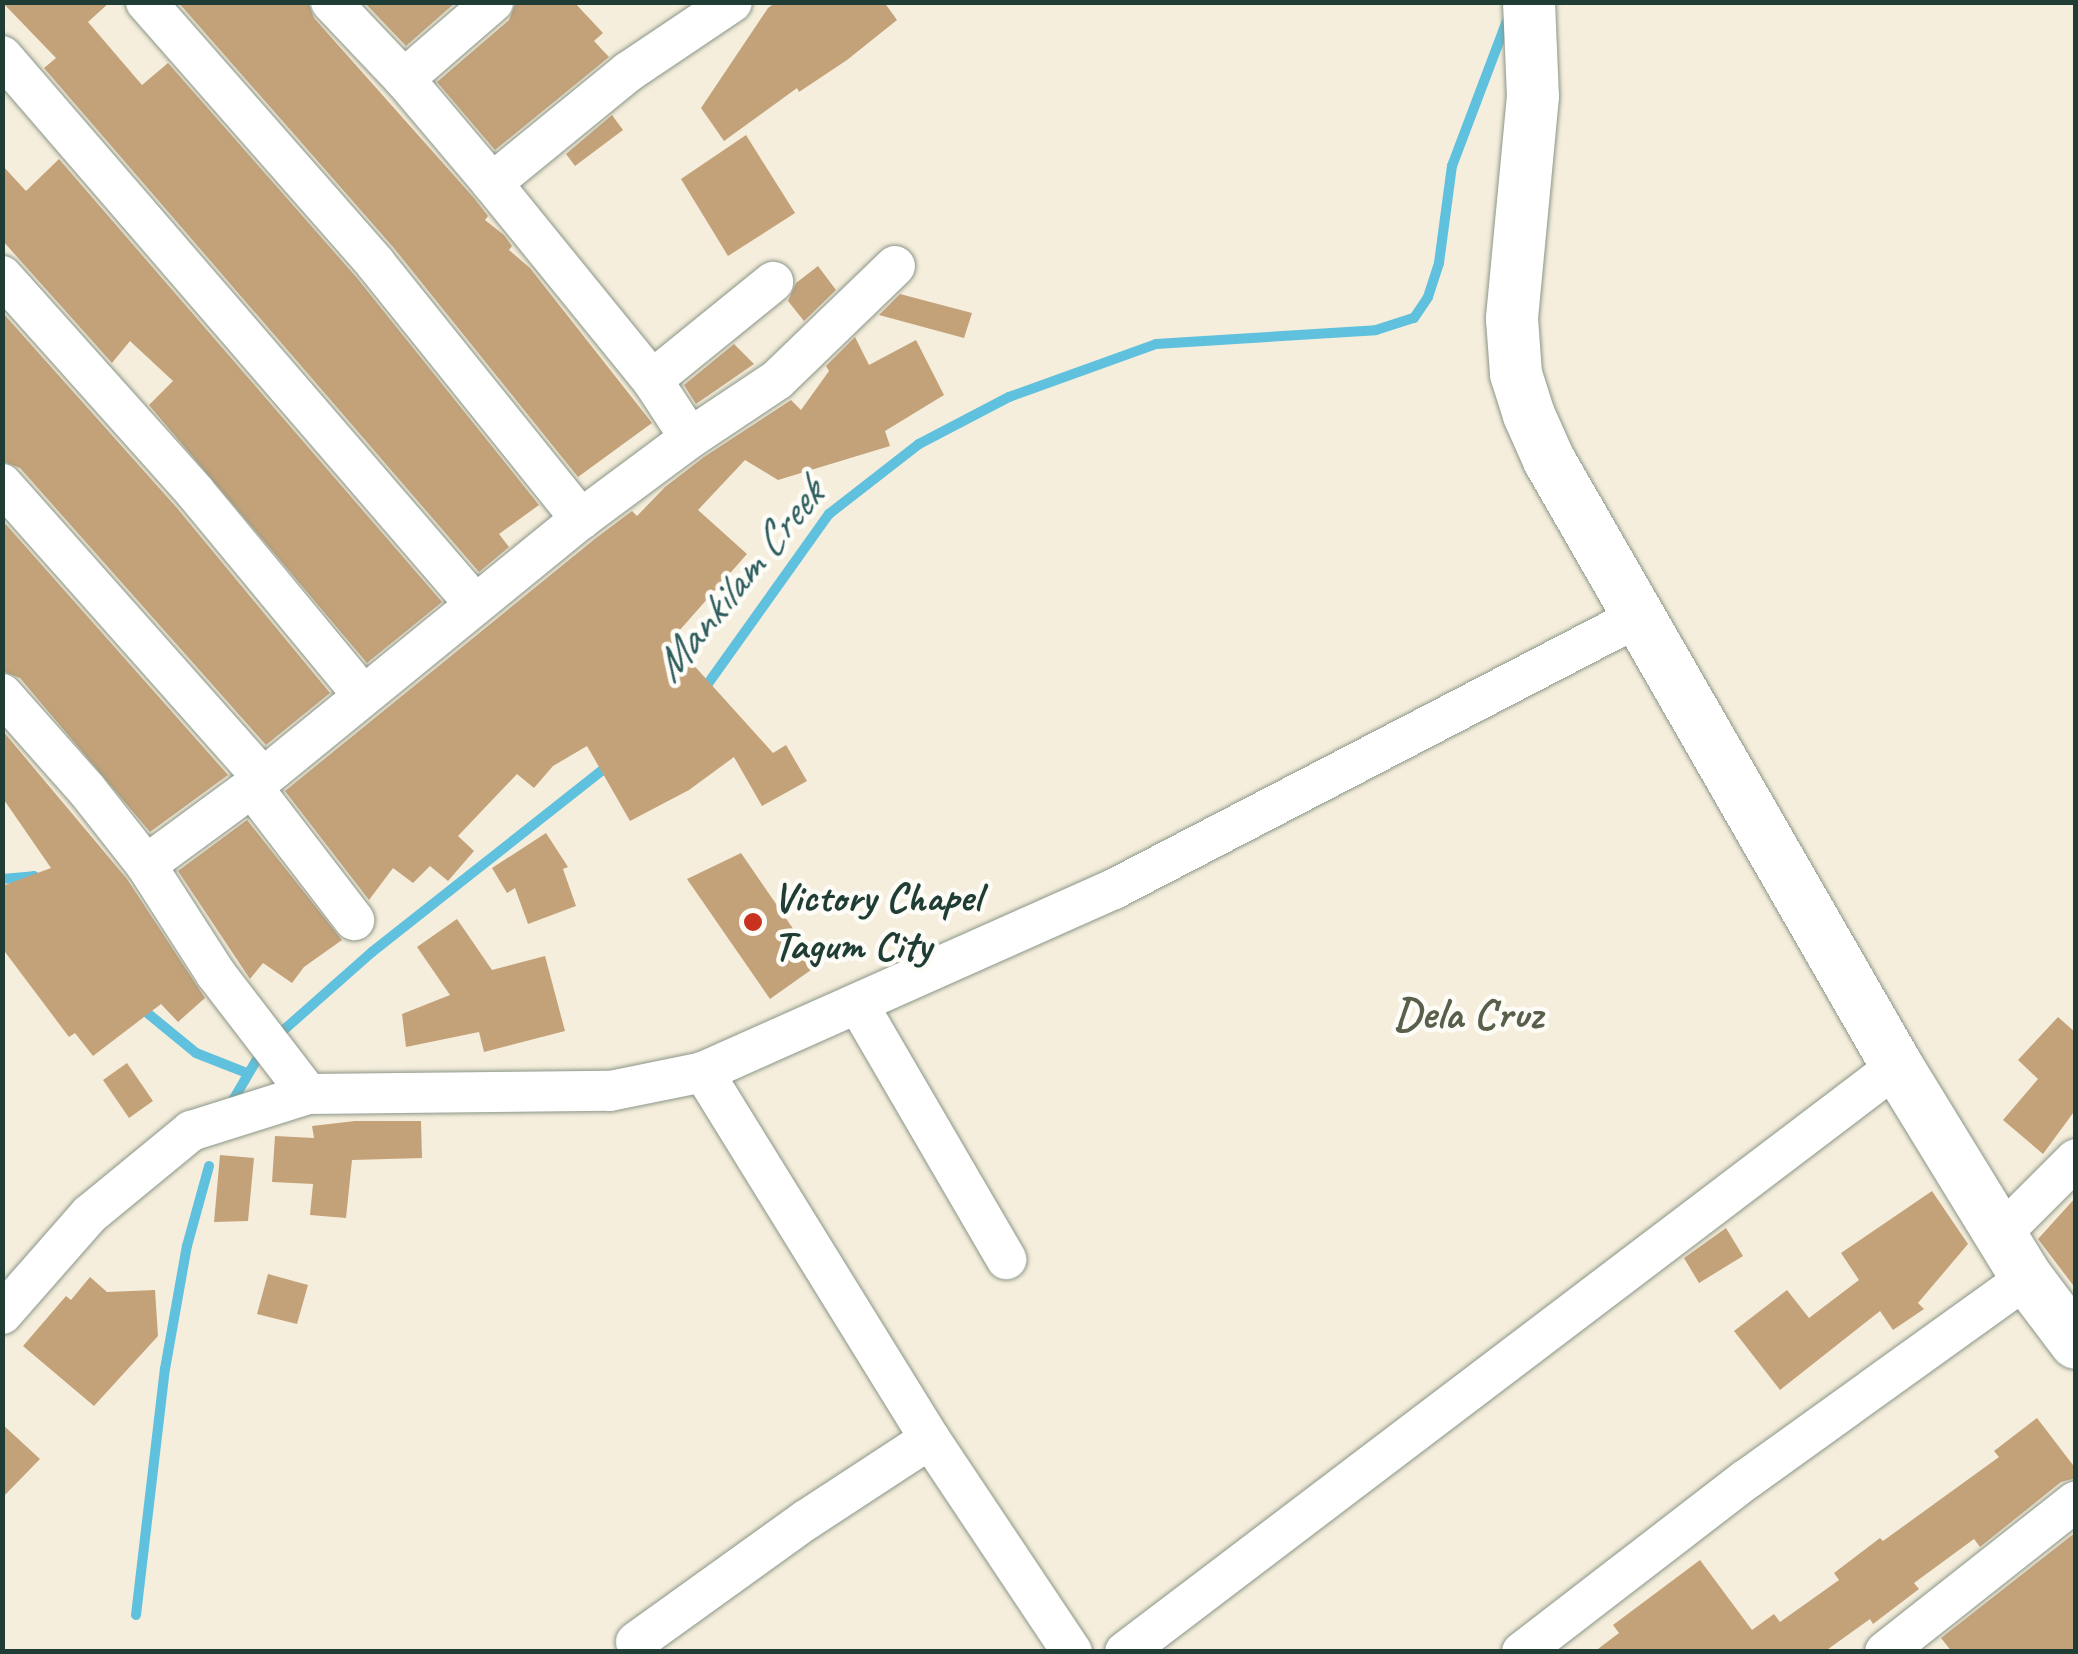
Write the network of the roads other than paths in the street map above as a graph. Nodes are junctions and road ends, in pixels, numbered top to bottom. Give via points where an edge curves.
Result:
1 (146, 2) edge
2 (331, 2) edge
3 (493, 2) edge
4 (732, 2) edge
5 (1529, 2) edge
6 (2, 56) edge
7 (404, 79) junction
8 (492, 183) junction
9 (895, 266) dead end
10 (2, 276) edge
11 (773, 282) dead end
12 (652, 380) junction
13 (690, 438) junction
14 (2, 484) edge
15 (581, 520) junction
16 (476, 604) junction
17 (1640, 616) junction
18 (2, 694) edge
19 (363, 696) junction
20 (257, 782) junction
21 (146, 865) junction
22 (354, 920) dead end
23 (859, 1006) junction
24 (1897, 1066) junction
25 (703, 1072) junction
26 (308, 1094) junction
27 (2076, 1159) edge
28 (2014, 1256) junction
29 (1006, 1259) dead end
30 (2, 1314) edge
31 (2076, 1343) edge
32 (930, 1439) junction
33 (2076, 1501) edge
34 (636, 1642) dead end
35 (1904, 1646) edge
36 (1072, 1652) edge
37 (1125, 1652) edge
38 (1522, 1652) edge

1 - 15 street via 375,263
2 - 7 street
3 - 7 street
4 - 8 street via 628,72
5 - 17 street via 1533,96 1512,319 1516,374 1550,460
6 - 16 street
7 - 8 street
8 - 12 street
9 - 13 street via 777,380
10 - 19 street via 195,492
11 - 12 street
12 - 13 street
13 - 15 street
14 - 20 street
15 - 16 street
16 - 19 street
17 - 23 street via 1114,889
17 - 24 street
18 - 21 street
19 - 20 street
20 - 21 street
20 - 22 street
21 - 26 street via 216,974
23 - 25 street
23 - 29 street
24 - 28 street
24 - 37 street
25 - 26 street via 610,1091
25 - 32 street
26 - 30 street via 190,1131 90,1214
27 - 28 street
28 - 31 street
28 - 38 street via 1748,1479
32 - 34 street
32 - 36 street
33 - 35 street

